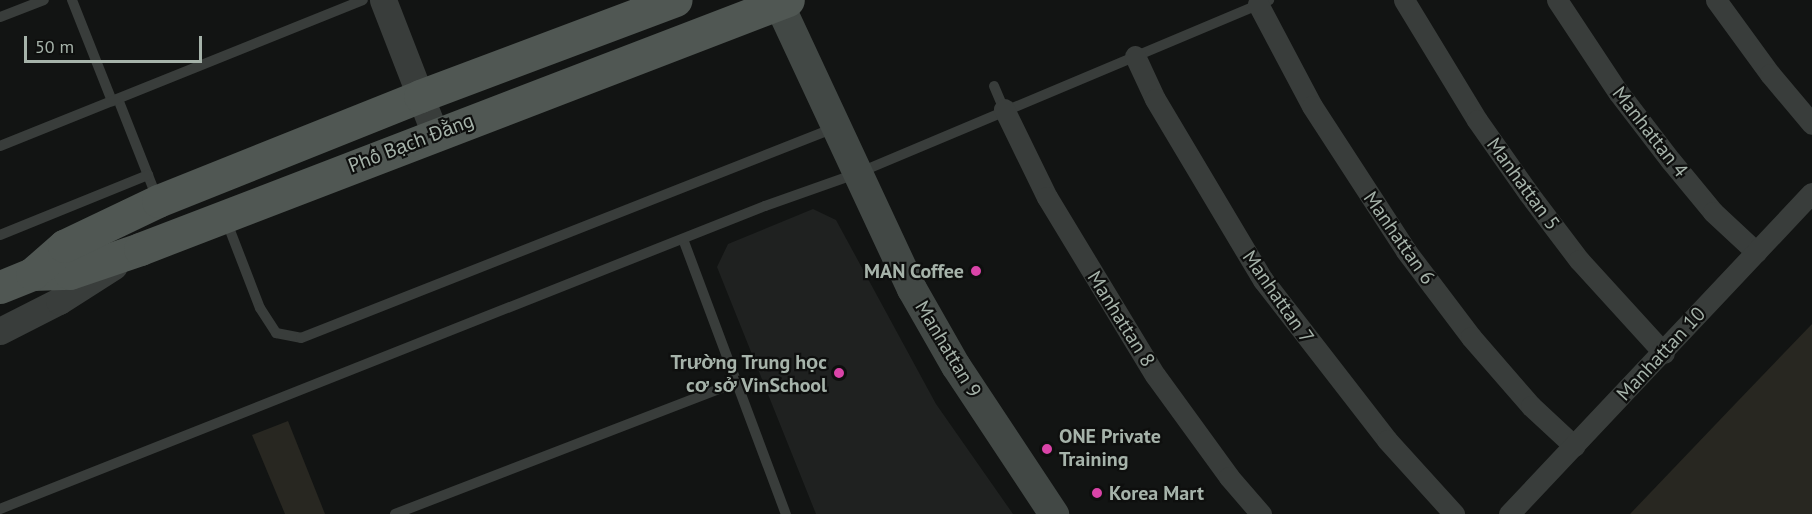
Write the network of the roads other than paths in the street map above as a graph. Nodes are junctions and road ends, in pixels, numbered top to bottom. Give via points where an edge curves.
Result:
1 (44, 0) edge
2 (72, 0) edge
3 (363, 0) edge
4 (383, 0) edge
5 (676, 0) edge
6 (1404, 0) edge
7 (1557, 0) edge
8 (1716, 0) edge
9 (783, 2) edge
10 (1261, 2) edge
11 (0, 17) edge
12 (1135, 56) junction
13 (994, 87) dead end
14 (420, 96) junction
15 (115, 100) junction
16 (1004, 109) junction
17 (1812, 124) edge
18 (837, 127) junction
19 (435, 134) junction
20 (0, 146) edge
21 (858, 173) junction
22 (153, 188) junction
23 (1812, 193) edge
24 (225, 216) junction
25 (0, 235) edge
26 (683, 239) junction
27 (140, 249) junction
28 (1756, 252) junction
29 (15, 281) edge
30 (0, 331) edge
31 (1664, 353) junction
32 (734, 382) junction
33 (1574, 446) junction
34 (0, 509) edge
35 (395, 514) edge
36 (786, 514) edge
37 (1054, 514) edge
38 (1261, 514) edge
39 (1455, 514) edge
40 (1509, 514) edge

1 - 11 lane
2 - 15 lane
3 - 15 lane
4 - 14 street
5 - 14 main road, Phố Bạch Đằng
6 - 31 street, Manhattan 5 via 1477,120 1528,194 1586,268
7 - 28 street, Manhattan 4 via 1618,92 1671,161 1713,212
8 - 17 street
9 - 18 main road, Manhattan 9
9 - 19 main road, Phố Bạch Đằng
10 - 12 lane
10 - 33 street, Manhattan 6 via 1312,106 1406,251 1471,337 1531,406
12 - 16 lane
12 - 39 street, Manhattan 7 via 1155,99 1263,279 1387,440
13 - 16 lane
14 - 19 street
14 - 22 main road, Phố Bạch Đằng
15 - 20 lane
15 - 22 lane
16 - 21 lane
16 - 38 street, Manhattan 8 via 1047,197 1155,375 1229,477
18 - 21 main road, Manhattan 9
18 - 24 lane via 301,338 276,333 260,308
19 - 24 main road, Phố Bạch Đằng
21 - 26 lane
21 - 37 main road, Manhattan 9 via 912,289 950,356
22 - 25 lane
22 - 29 main road, Phố Bạch Đằng
23 - 28 street, Manhattan 10
24 - 27 main road, Phố Bạch Đằng
26 - 32 lane
26 - 34 lane
27 - 29 main road, Phố Bạch Đằng via 70,273
27 - 30 street via 58,301
28 - 31 street, Manhattan 10
31 - 33 street, Manhattan 10
32 - 35 lane
32 - 36 lane
33 - 40 street, Manhattan 10

